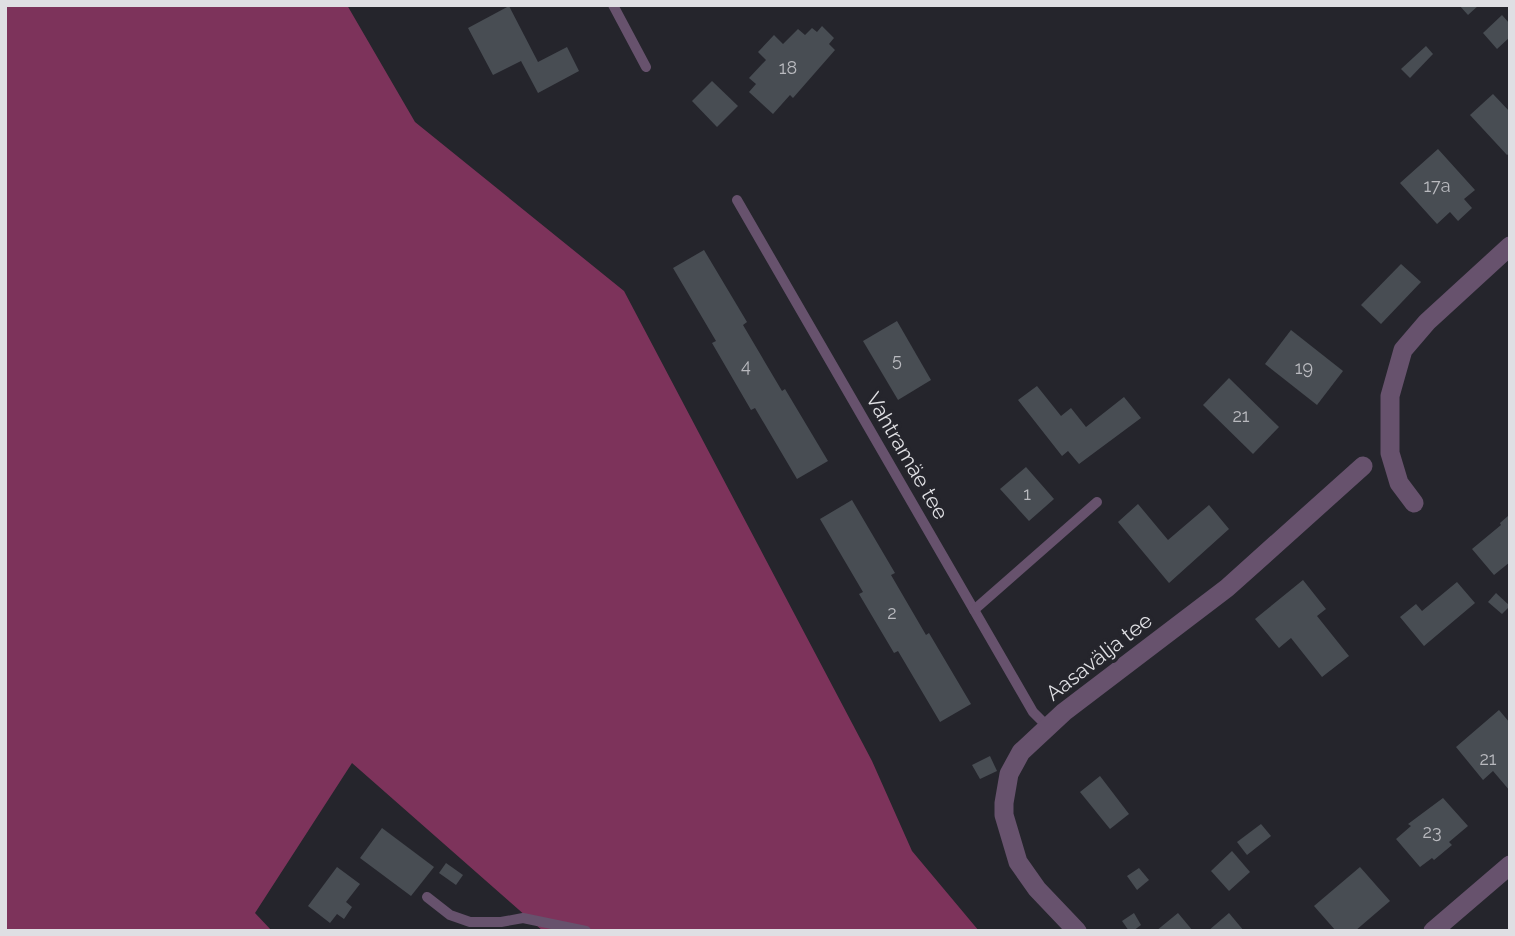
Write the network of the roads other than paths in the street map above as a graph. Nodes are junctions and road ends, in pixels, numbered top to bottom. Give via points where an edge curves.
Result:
1 (613, 5) edge
2 (646, 67) dead end
3 (737, 200) dead end
4 (1510, 246) edge
5 (1363, 466) dead end
6 (1097, 502) dead end
7 (1414, 503) dead end
8 (974, 610) junction
9 (1048, 727) junction
10 (1510, 865) edge
11 (427, 897) dead end
12 (586, 931) edge
13 (1077, 931) edge
14 (1433, 931) edge

1 - 2 lane
3 - 8 lane, Vahtramäe tee
4 - 7 street via 1427,322 1403,350 1394,374 1390,453 1399,483
5 - 9 street, Aasavälja tee via 1227,588
6 - 8 lane
8 - 9 lane, Vahtramäe tee via 1032,712
9 - 13 street, Aasavälja tee via 1021,752 1009,774 1004,815 1018,862
10 - 14 street
11 - 12 lane via 450,915 470,922 523,918

